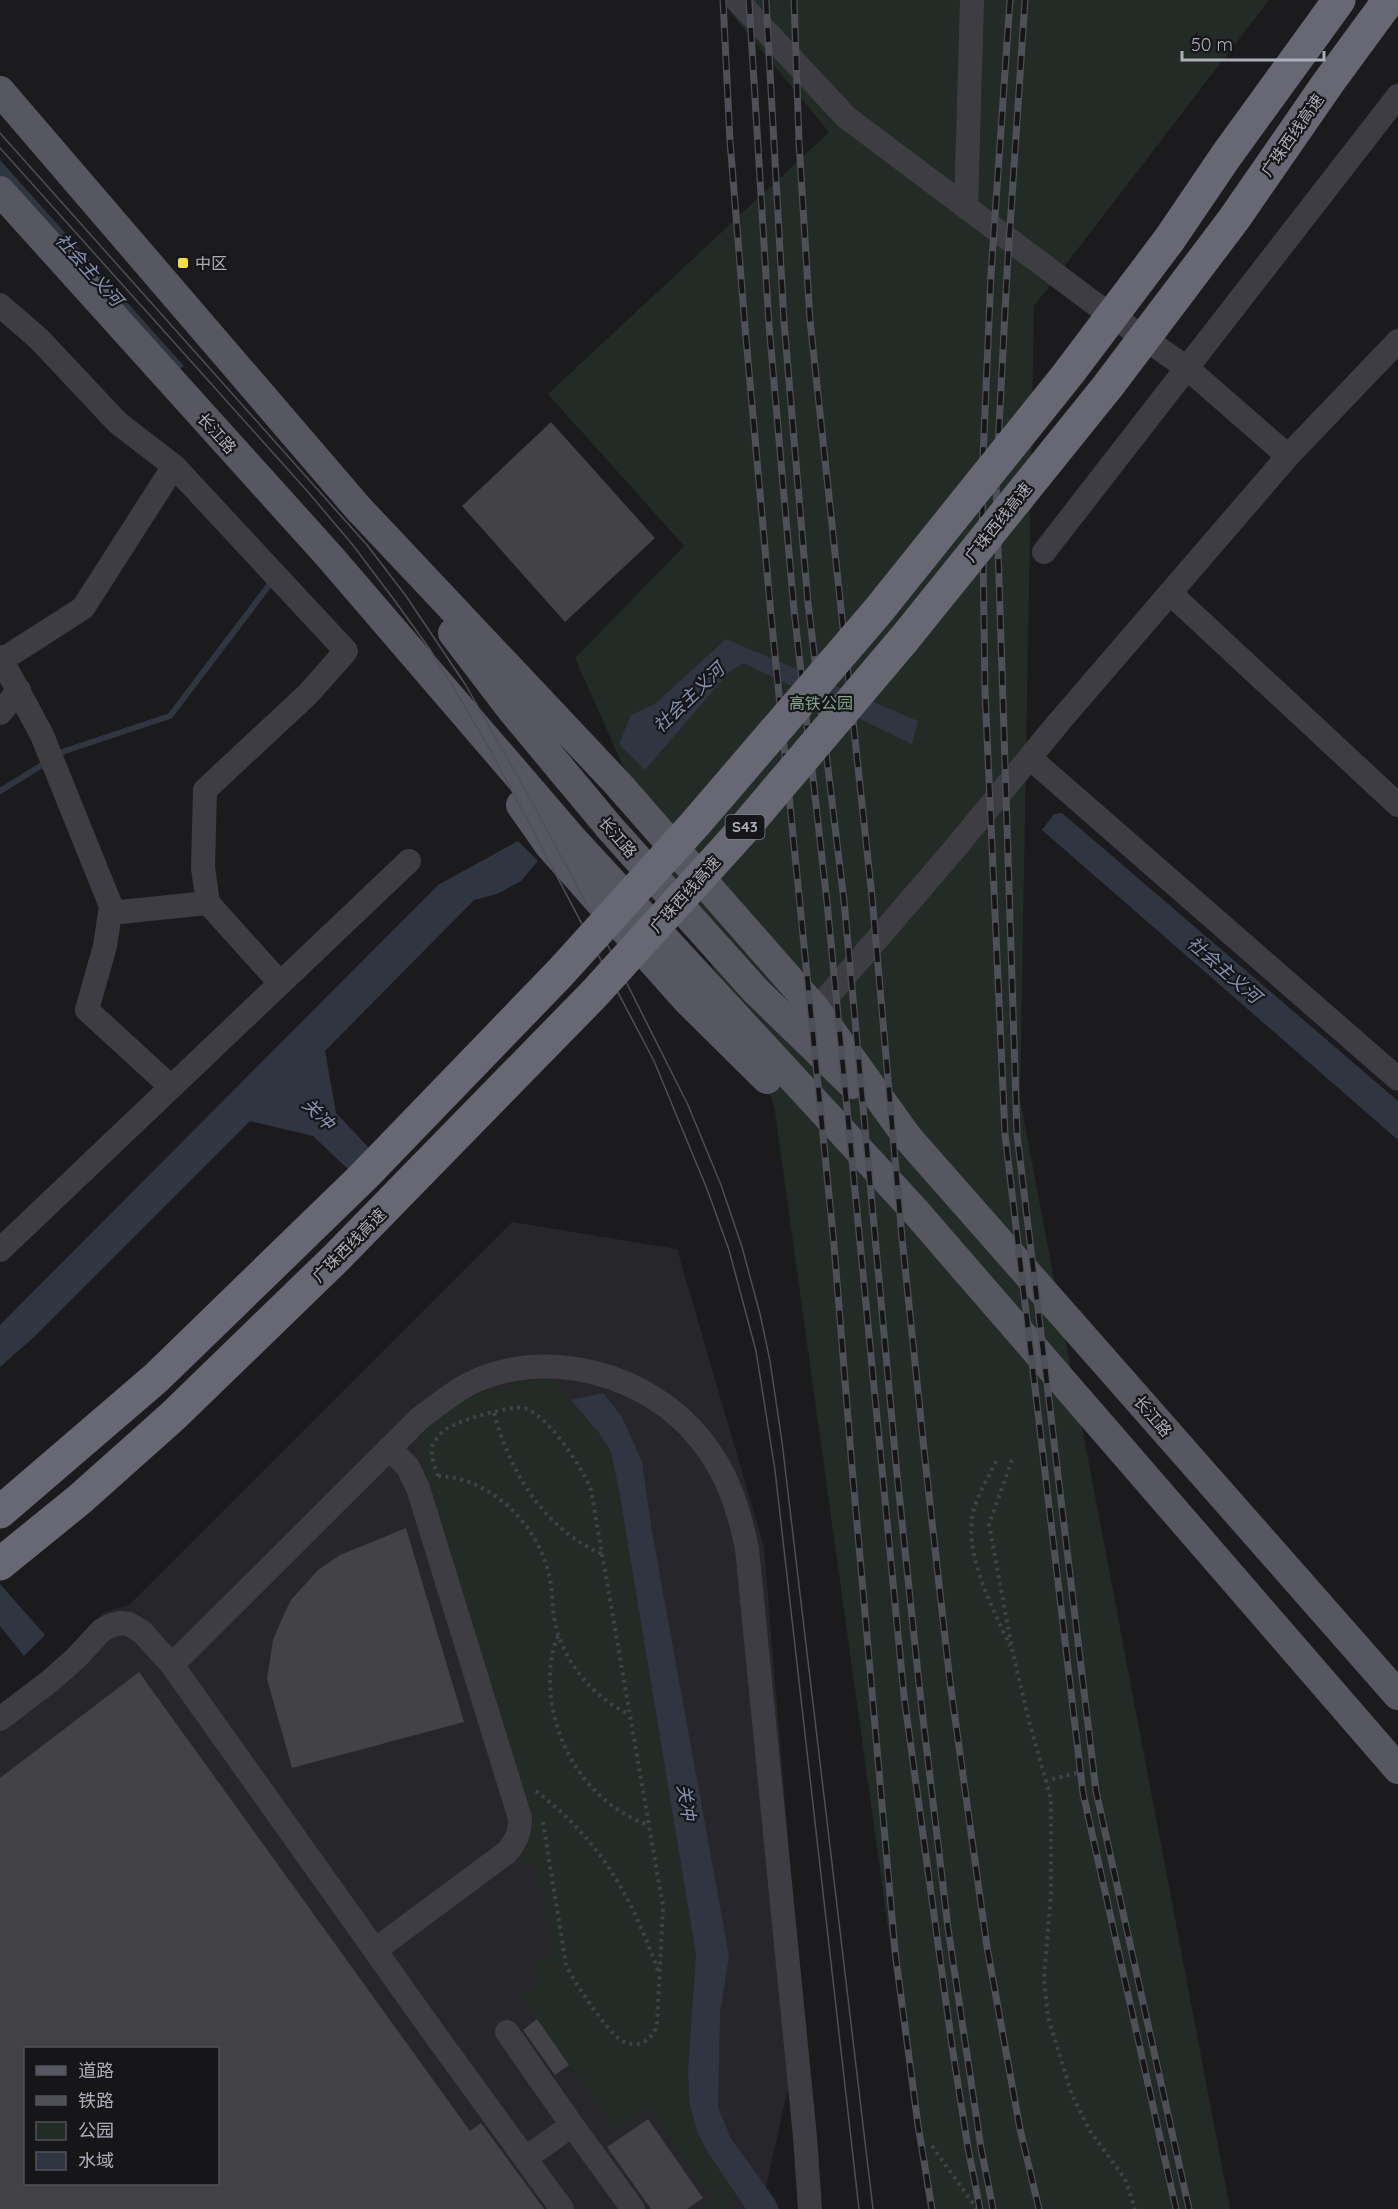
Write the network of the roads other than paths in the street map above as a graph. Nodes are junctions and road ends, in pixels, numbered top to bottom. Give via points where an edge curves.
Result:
1 (737, 0) edge
2 (972, 0) edge
3 (1339, 0) edge
4 (1389, 0) edge
5 (0, 80) edge
6 (0, 91) edge
7 (1398, 96) edge
8 (27, 120) junction
9 (0, 191) edge
10 (966, 207) junction
11 (0, 305) edge
12 (1398, 341) edge
13 (1187, 369) junction
14 (1288, 456) junction
15 (174, 466) junction
16 (358, 508) junction
17 (1044, 552) dead end
18 (1170, 594) junction
19 (1, 659) edge
20 (19, 690) junction
21 (0, 713) edge
22 (1030, 758) junction
23 (1398, 805) edge
24 (409, 861) dead end
25 (208, 903) junction
26 (110, 913) junction
27 (280, 983) junction
28 (816, 1011) junction
29 (1398, 1079) edge
30 (171, 1088) junction
31 (908, 1138) junction
32 (8, 1243) edge
33 (389, 1448) junction
34 (0, 1512) edge
35 (0, 1564) edge
36 (172, 1665) junction
37 (1398, 1695) edge
38 (0, 1719) edge
39 (1398, 1769) edge
40 (375, 1950) junction
41 (507, 2032) dead end
42 (572, 2125) junction
43 (525, 2158) junction
44 (562, 2209) edge
45 (633, 2209) edge
46 (810, 2209) edge

1 - 10 street via 846,117
2 - 10 street
3 - 34 highway, S43, bridge via 1169,240 1068,374 878,612 695,824 560,973 363,1177 156,1378
4 - 35 highway, 广珠西线高速 / S43, bridge via 1234,219 1108,386 905,638 741,832 594,994 337,1257 173,1416
5 - 8 main road
6 - 8 main road, 长江路
7 - 13 street
8 - 16 main road, 长江路
9 - 39 main road, 长江路 via 322,548 575,842 916,1212
10 - 13 street
11 - 15 street via 39,339 118,423
12 - 14 street
13 - 14 street
13 - 17 street
14 - 18 street
15 - 19 street via 83,608
15 - 25 street via 346,651 308,694 205,790 203,868
16 - 28 main road, 长江路 via 618,784
16 - 31 main road, 长江路 via 511,709 610,828 755,990
18 - 22 street
18 - 23 street
19 - 20 street
20 - 21 street
20 - 26 street via 62,780 111,906
22 - 28 street
22 - 29 street
24 - 27 street
25 - 26 street
25 - 27 street
26 - 30 street via 87,1010
27 - 30 street
28 - 31 main road, 长江路
30 - 32 street
31 - 37 main road, 长江路
33 - 36 street
33 - 40 street via 408,1467 418,1488 520,1818 520,1831 506,1853
33 - 46 street via 444,1399 471,1384 503,1372 568,1367 602,1374 659,1401 688,1425 719,1465 732,1491 747,1549
36 - 38 street via 142,1632 119,1623 102,1630 50,1681
36 - 40 street
40 - 43 street
41 - 42 street
42 - 43 street
42 - 45 street
43 - 44 street

